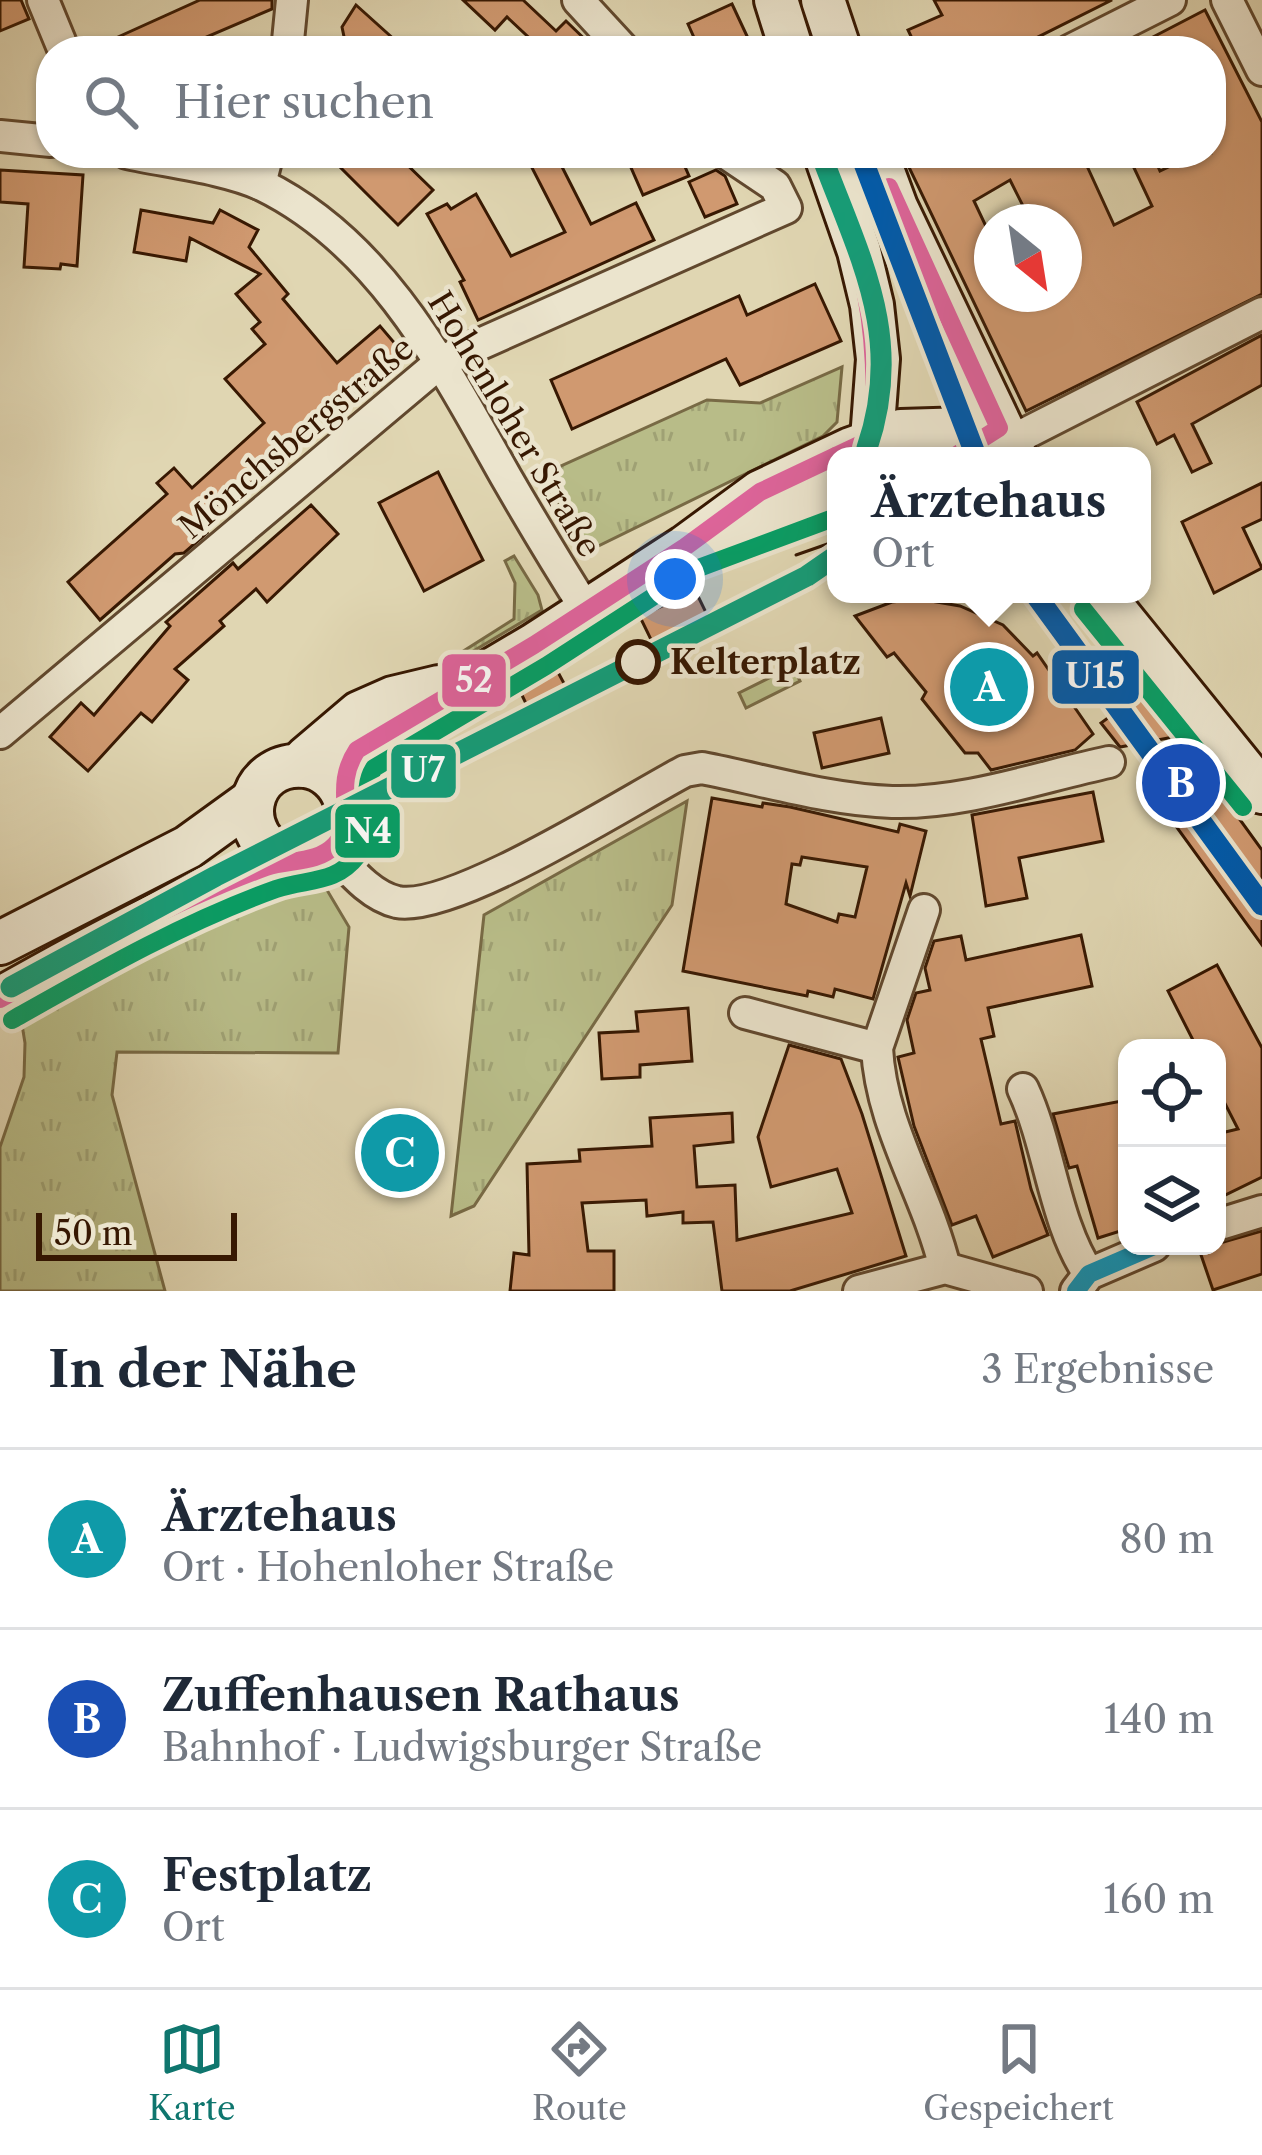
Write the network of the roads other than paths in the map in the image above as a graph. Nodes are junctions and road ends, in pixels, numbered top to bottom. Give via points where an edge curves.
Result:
1 (43, 0) edge
2 (292, 0) edge
3 (578, 0) edge
4 (776, 0) edge
5 (823, 0) edge
6 (1170, 0) edge
7 (1227, 0) edge
8 (58, 36) edge
9 (288, 36) edge
10 (611, 36) edge
11 (788, 36) edge
12 (835, 36) edge
13 (1099, 36) edge
14 (1262, 70) edge
15 (0, 136) edge
16 (36, 140) edge
17 (192, 168) edge
18 (264, 168) edge
19 (748, 168) edge
20 (830, 168) edge
21 (881, 168) edge
22 (260, 184) junction
23 (1262, 313) edge
24 (442, 361) junction
25 (1007, 442) edge
26 (877, 447) edge
27 (879, 447) edge
28 (827, 467) edge
29 (827, 494) edge
30 (685, 547) junction
31 (1109, 603) edge
32 (587, 611) junction
33 (475, 678) junction
34 (0, 733) edge
35 (1109, 762) dead end
36 (294, 766) junction
37 (339, 786) junction
38 (1262, 792) edge
39 (253, 800) junction
40 (331, 850) junction
41 (290, 861) junction
42 (925, 910) dead end
43 (0, 943) edge
44 (0, 999) edge
45 (745, 1013) dead end
46 (877, 1048) junction
47 (1023, 1089) dead end
48 (1262, 1211) edge
49 (1226, 1222) edge
50 (1136, 1255) edge
51 (945, 1268) junction
52 (1082, 1282) edge
53 (859, 1291) edge
54 (1027, 1291) edge

1 - 8 street
2 - 9 street
3 - 10 street
4 - 11 main road
5 - 12 main road
6 - 13 street
7 - 14 street
15 - 16 street
17 - 22 street, Hohenloher Straße
18 - 22 street
19 - 24 street, Mönchsbergstraße via 775,186 786,208 747,241
20 - 26 main road via 872,304
21 - 25 main road
22 - 24 street, Hohenloher Straße via 332,232 387,287
23 - 25 street
24 - 32 street, Hohenloher Straße
24 - 34 street, Mönchsbergstraße
25 - 27 main road via 918,429
28 - 30 main road via 760,492
29 - 30 main road
30 - 32 main road
31 - 38 main road
32 - 33 main road
33 - 36 main road via 359,712
33 - 37 main road via 357,750
35 - 40 street via 896,802 685,771 493,874 401,903 380,896
36 - 37 main road via 319,770
36 - 39 main road via 268,777
37 - 40 main road via 348,813
39 - 41 main road via 260,842
39 - 43 main road via 188,847
40 - 41 main road
41 - 44 main road via 233,880
42 - 46 street
45 - 46 street
46 - 51 street via 886,1112
47 - 52 street
48 - 49 street
50 - 52 street
51 - 53 street
51 - 54 street

